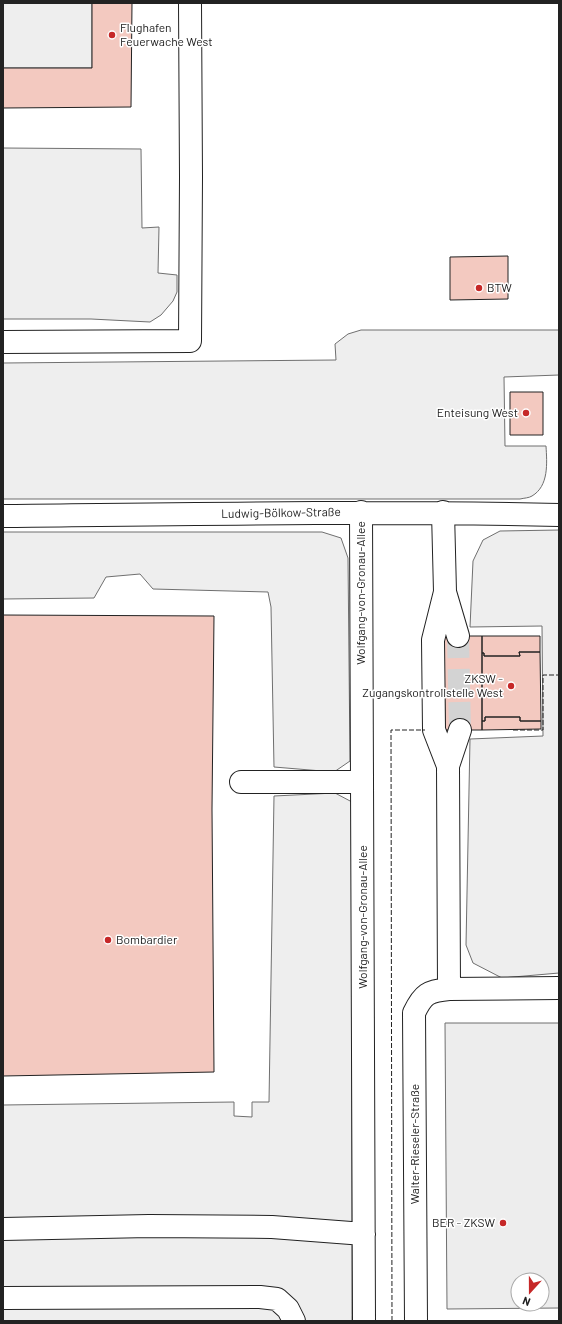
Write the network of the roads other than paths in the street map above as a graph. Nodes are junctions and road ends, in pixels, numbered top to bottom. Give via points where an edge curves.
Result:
1 (190, 3) edge
2 (3, 342) edge
3 (361, 512) junction
4 (443, 512) junction
5 (559, 515) edge
6 (3, 516) edge
7 (445, 592) junction
8 (458, 636) tunnel mouth
9 (460, 730) tunnel mouth
10 (448, 766) junction
11 (241, 782) dead end
12 (362, 782) junction
13 (559, 988) edge
14 (449, 989) junction
15 (3, 1229) edge
16 (364, 1234) junction
17 (3, 1298) edge
18 (294, 1321) edge
19 (364, 1321) edge
20 (416, 1321) edge

1 - 2 lane via 199,128 190,342
3 - 4 lane, Ludwig-Bölkow-Straße
3 - 6 lane, Ludwig-Bölkow-Straße
3 - 12 lane, Wolfgang-von-Gronau-Allee
4 - 5 lane, Ludwig-Bölkow-Straße
4 - 7 lane
7 - 8 lane
7 - 10 lane via 433,640 434,730
9 - 10 lane
10 - 14 lane
11 - 12 lane
12 - 16 lane, Wolfgang-von-Gronau-Allee
13 - 14 lane, Walter-Rieseler-Straße
14 - 20 lane, Walter-Rieseler-Straße via 433,990 420,999 414,1013
15 - 16 lane via 264,1227
16 - 19 lane, Wolfgang-von-Gronau-Allee
17 - 18 lane via 260,1296 277,1299 288,1309

